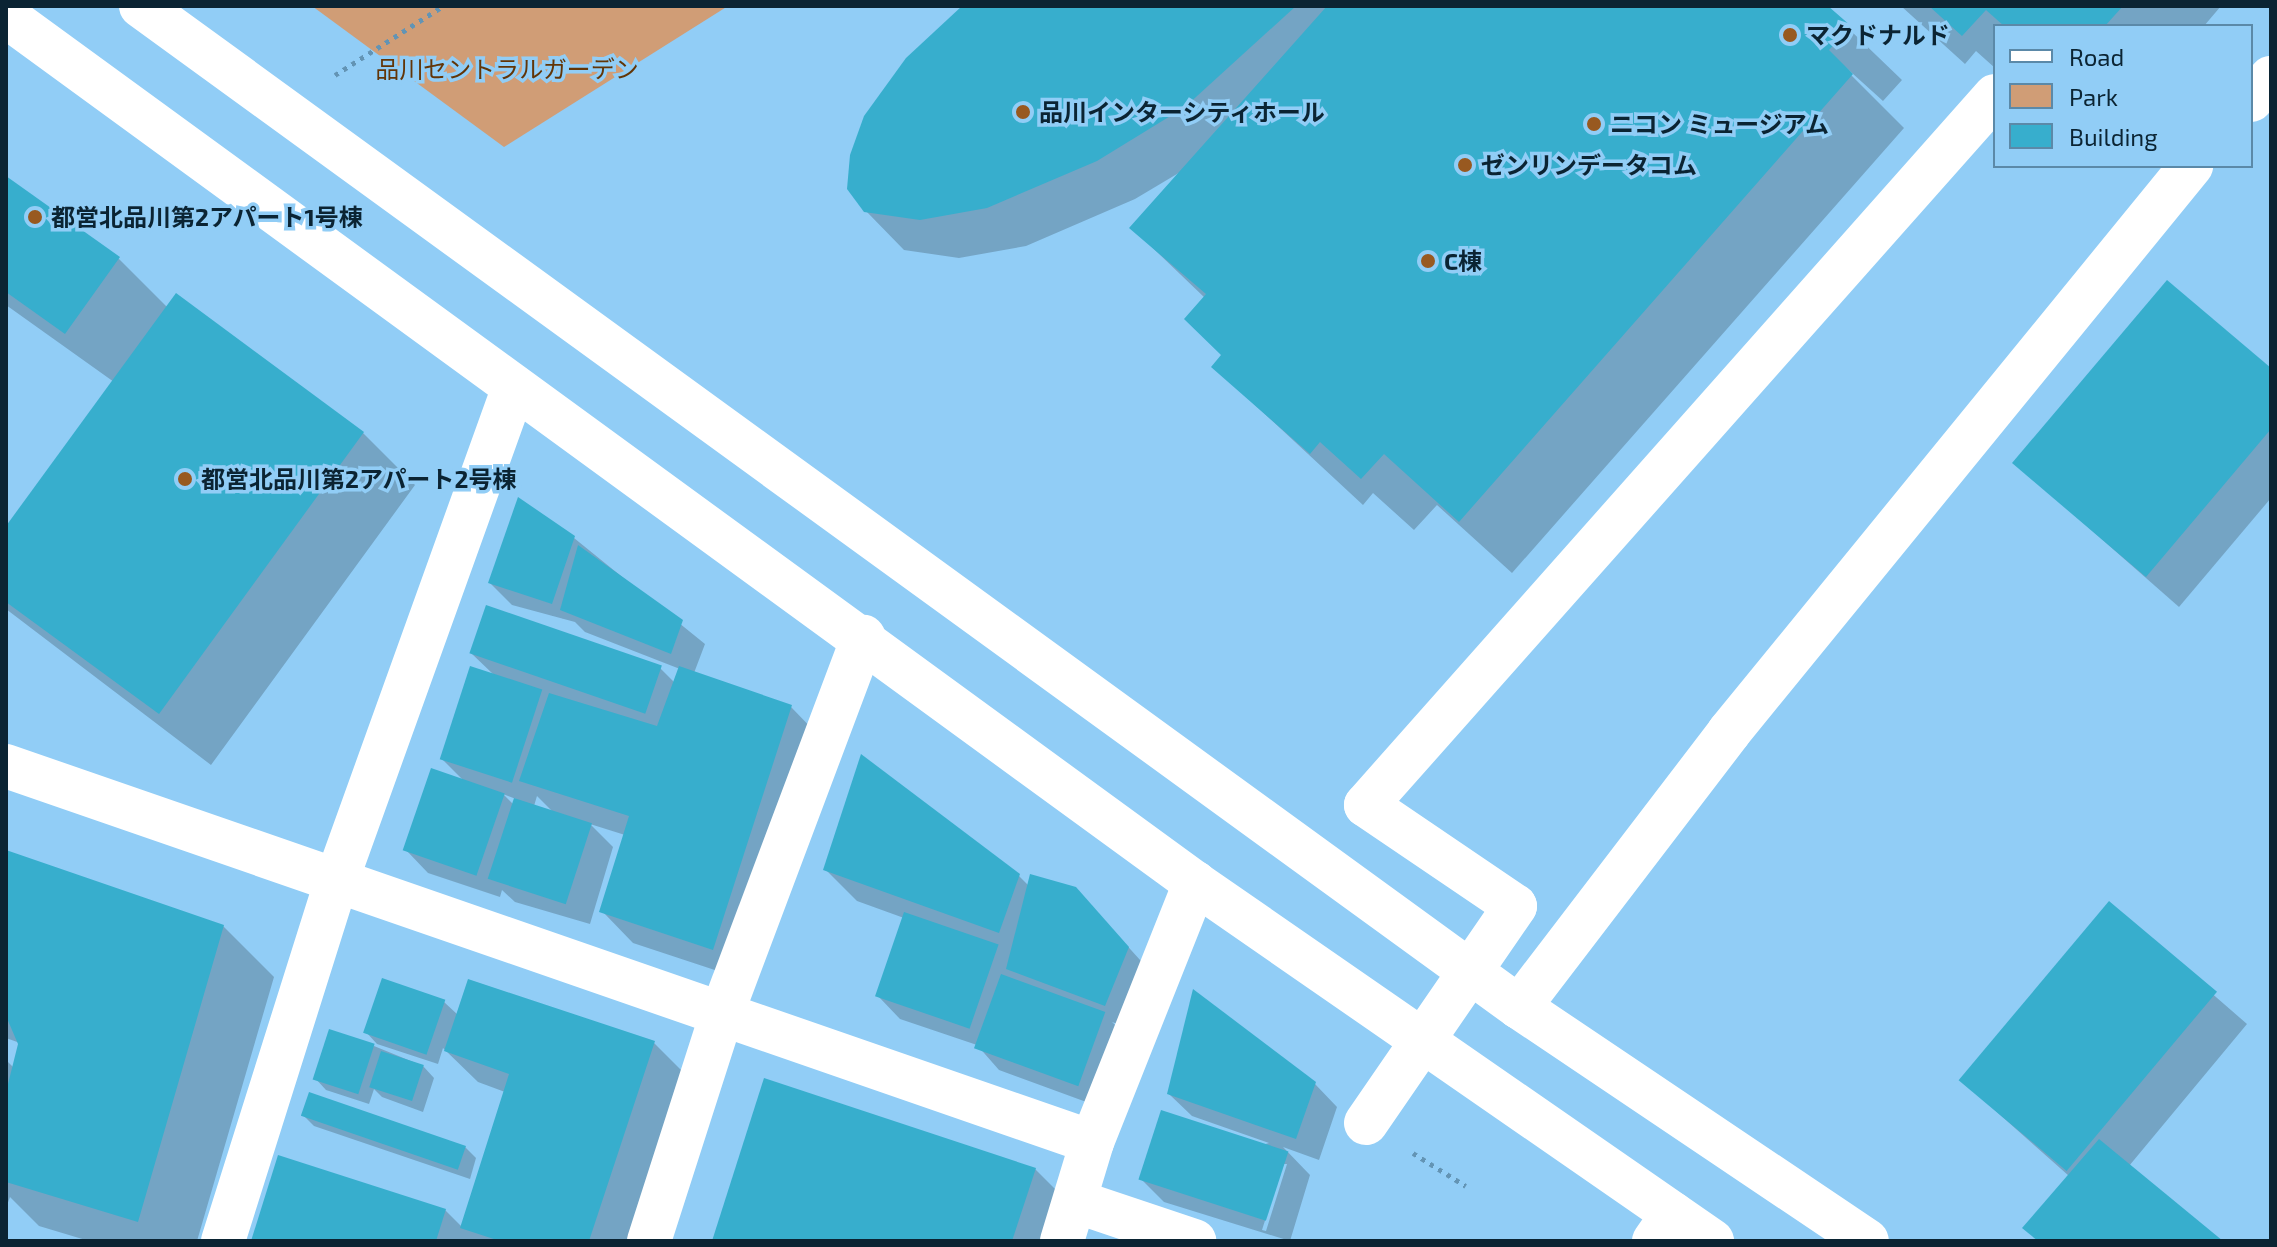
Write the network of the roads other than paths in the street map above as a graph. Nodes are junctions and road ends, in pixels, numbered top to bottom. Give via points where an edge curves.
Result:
1 (141, 6) edge
2 (6, 16) edge
3 (2271, 78) edge
4 (1993, 98) edge
5 (2253, 98) edge
6 (2189, 168) edge
7 (514, 387) junction
8 (863, 637) junction
9 (6, 766) edge
10 (336, 882) junction
11 (1195, 883) junction
12 (1519, 1007) junction
13 (722, 1013) junction
14 (1366, 1123) road end
15 (1092, 1142) junction
16 (1069, 1221) edge
17 (1664, 1228) edge
18 (223, 1241) edge
19 (649, 1241) edge
20 (1194, 1241) edge
21 (1712, 1241) edge
22 (1867, 1241) edge

1 - 12 street
2 - 7 street
3 - 5 street
4 - 14 street via 1366,805 1515,906
6 - 12 street via 1729,732
7 - 8 street
7 - 10 street
8 - 11 street
8 - 13 street
9 - 10 street
10 - 13 street
10 - 18 street
11 - 15 street
11 - 17 street
12 - 22 street
13 - 15 street
13 - 19 street
15 - 16 street
16 - 20 street
17 - 21 street

